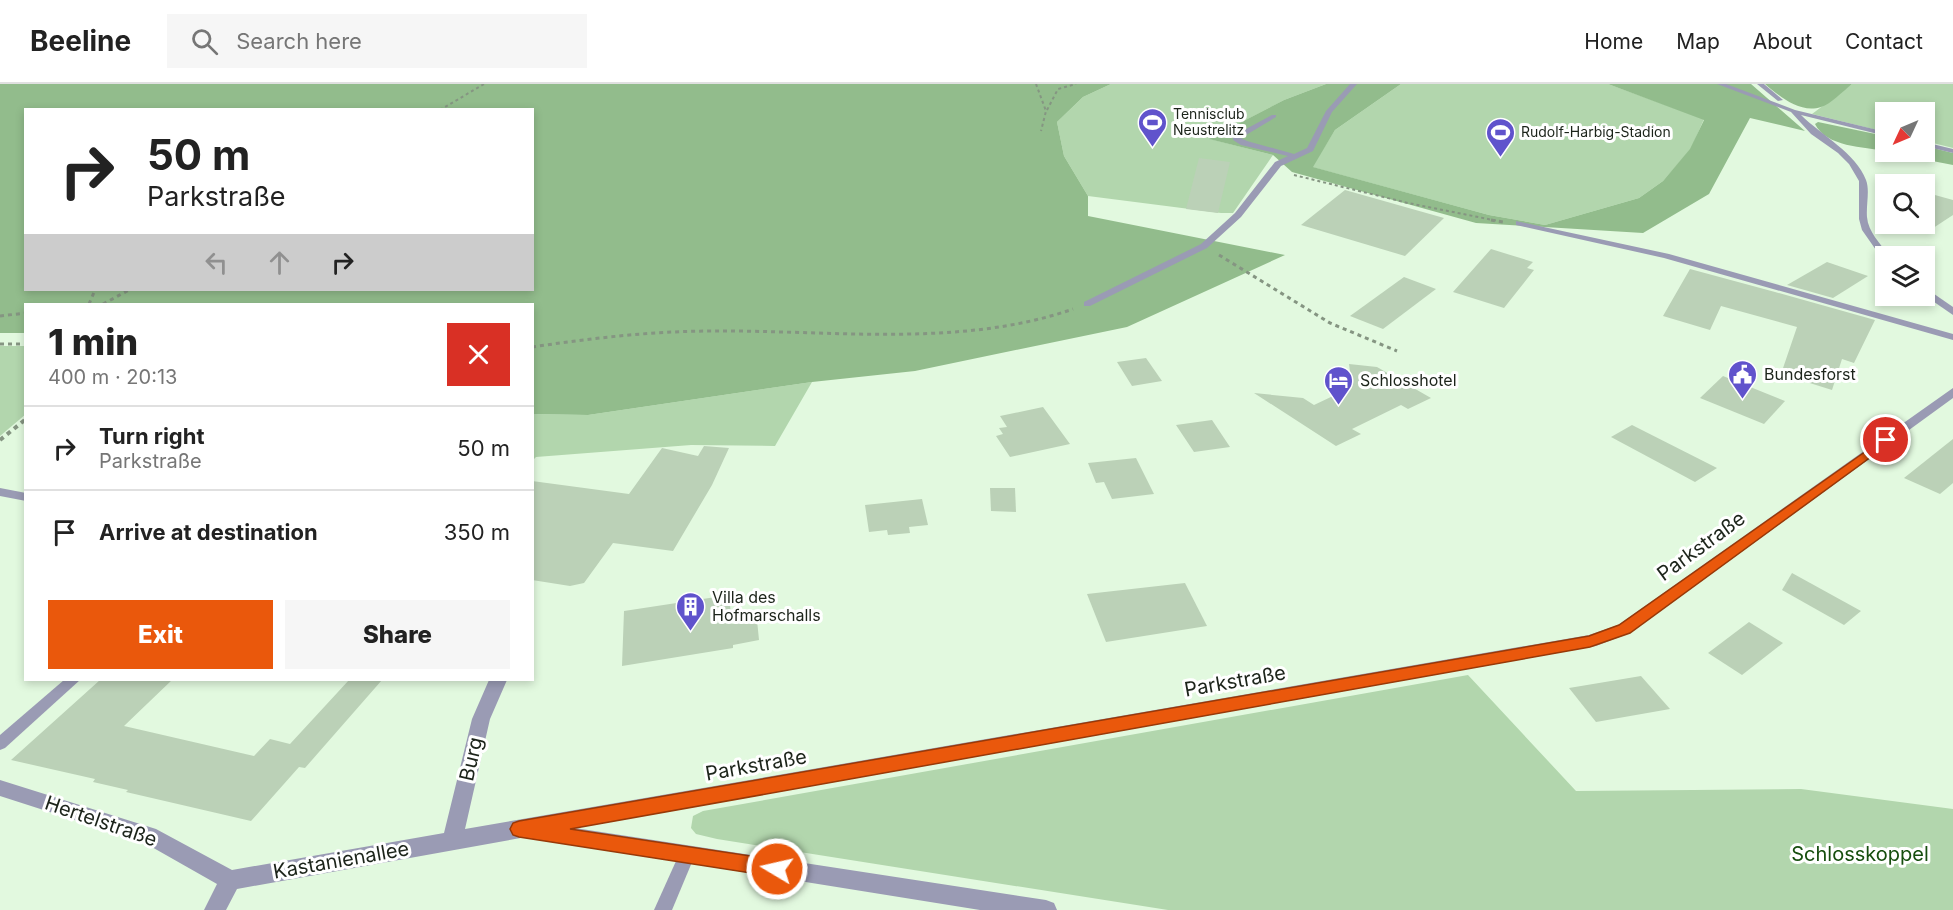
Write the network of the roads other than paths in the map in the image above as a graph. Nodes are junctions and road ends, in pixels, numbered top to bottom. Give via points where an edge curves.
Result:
1 (1354, 84) edge
2 (1720, 84) edge
3 (1760, 84) edge
4 (1793, 111) junction
5 (1274, 116) dead end
6 (1875, 131) edge
7 (1935, 147) edge
8 (1953, 151) edge
9 (1295, 156) junction
10 (1519, 223) road end
11 (1877, 246) edge
12 (1935, 298) edge
13 (1088, 304) road end
14 (1953, 312) edge
15 (1953, 337) edge
16 (1953, 392) edge
17 (0, 492) edge
18 (24, 497) edge
19 (73, 681) edge
20 (498, 681) edge
21 (0, 744) edge
22 (0, 788) edge
23 (519, 829) junction
24 (452, 841) junction
25 (687, 855) junction
26 (230, 880) junction
27 (215, 910) edge
28 (663, 910) edge
29 (1046, 910) edge

1 - 9 lane via 1329,111 1310,148
2 - 4 lane
3 - 4 lane
4 - 6 lane
4 - 11 lane via 1841,151 1859,172 1863,182 1863,219
5 - 9 lane via 1236,138
7 - 8 lane
9 - 13 lane via 1272,170 1238,215 1204,246
10 - 15 lane via 1666,256
12 - 14 lane
16 - 23 street, Parkstraße via 1624,629 1590,641
17 - 18 lane
19 - 21 lane
20 - 24 street, Burg via 481,719
22 - 26 street, Hertelstraße via 149,835
23 - 24 street, Parkstraße
23 - 25 street
24 - 26 street, Kastanienallee
25 - 28 lane
25 - 29 street
26 - 27 street

